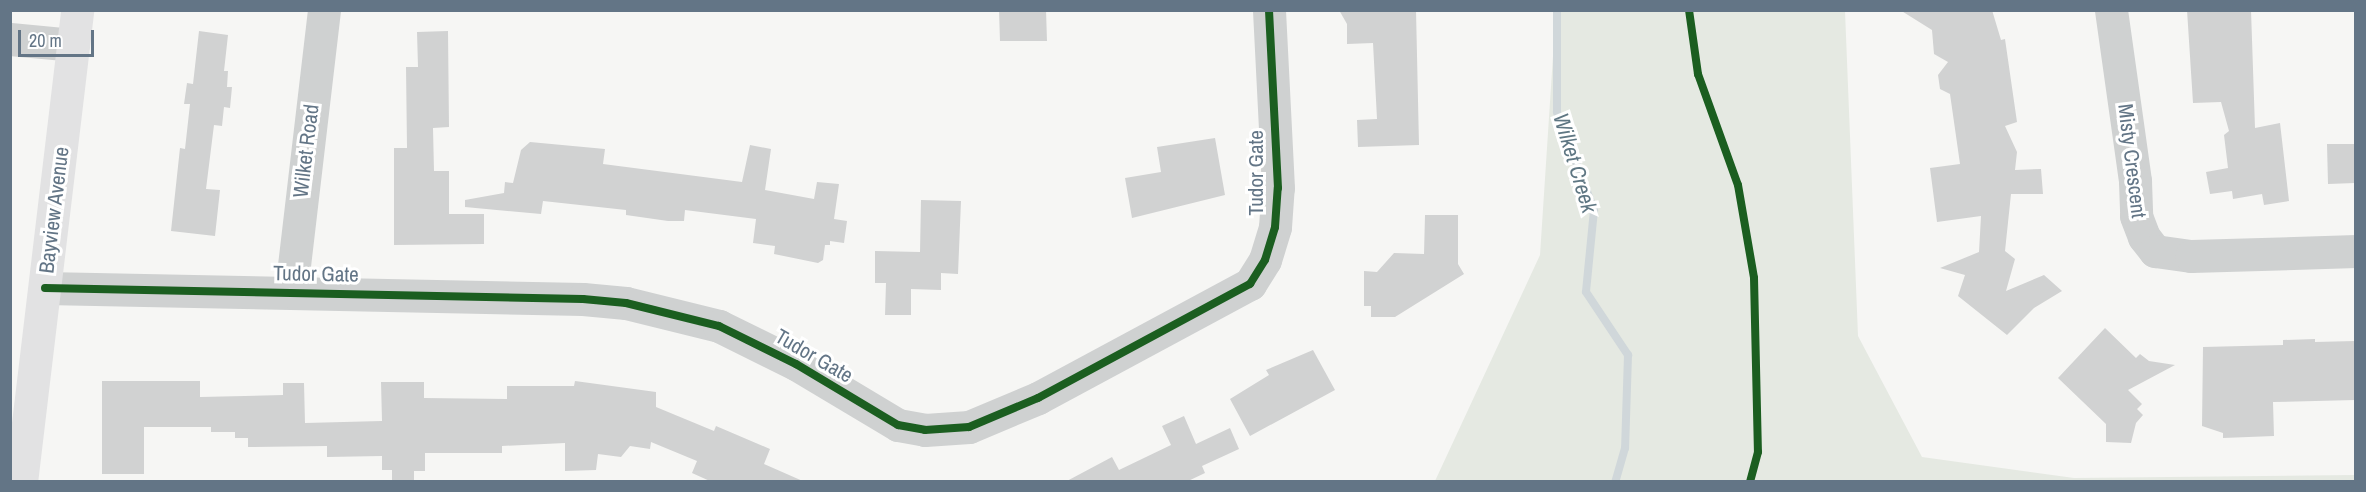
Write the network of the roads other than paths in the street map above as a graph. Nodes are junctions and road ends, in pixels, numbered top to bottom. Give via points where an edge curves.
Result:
1 (77, 10) edge
2 (324, 10) edge
3 (1269, 10) edge
4 (2111, 10) edge
5 (10, 39) edge
6 (73, 45) junction
7 (2355, 251) edge
8 (45, 288) junction
9 (291, 291) junction
10 (21, 482) edge

1 - 6 main road, Bayview Avenue
2 - 9 street, Wilket Road
3 - 9 street, Tudor Gate via 1278,188 1275,227 1265,260 1250,284 1038,398 969,426 925,430 898,425 796,364 719,326 626,303
4 - 7 street, Misty Crescent via 2135,181 2136,216 2144,237 2156,251 2191,256
5 - 6 street
6 - 8 main road, Bayview Avenue
8 - 9 street, Tudor Gate
8 - 10 main road, Bayview Avenue

